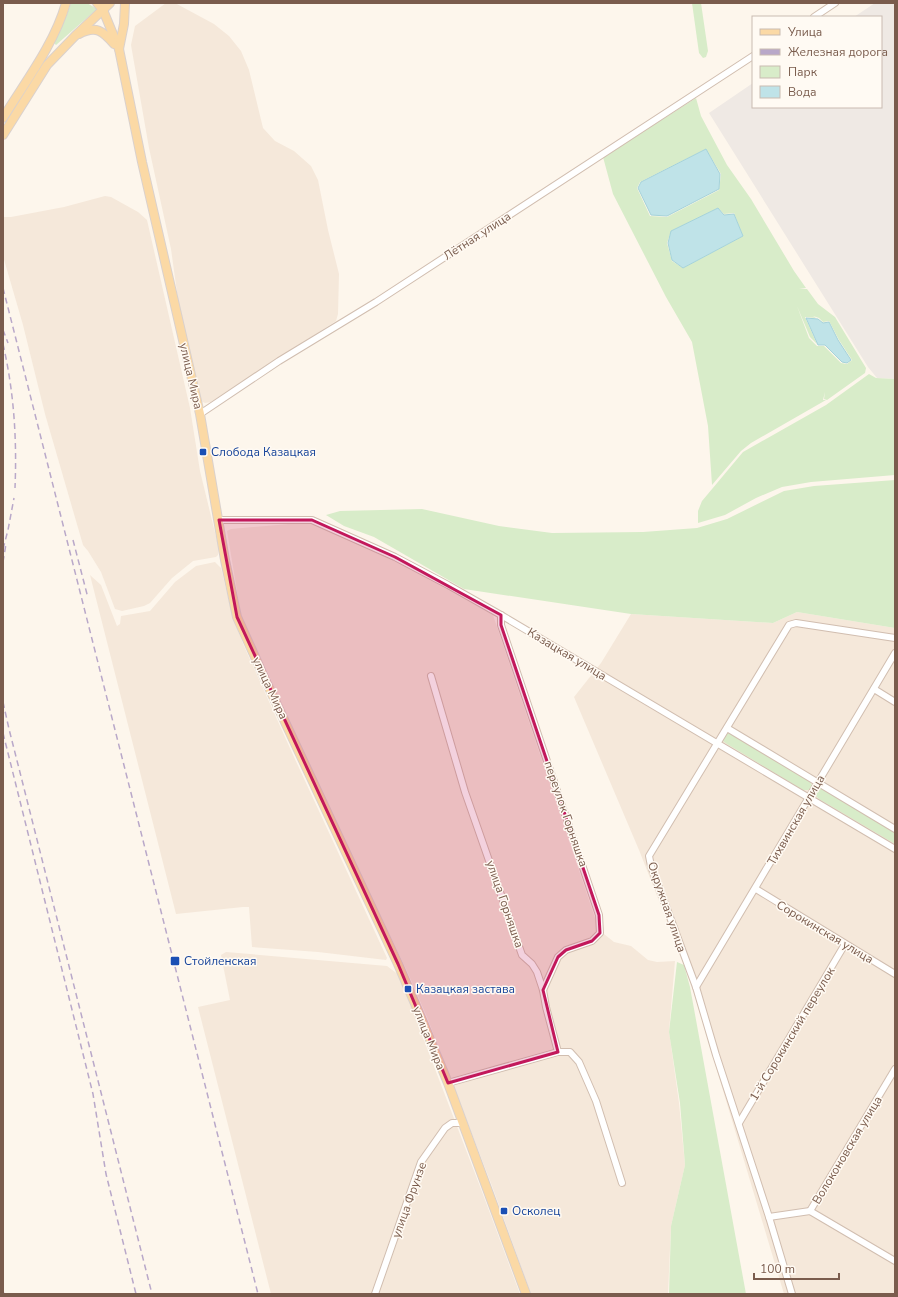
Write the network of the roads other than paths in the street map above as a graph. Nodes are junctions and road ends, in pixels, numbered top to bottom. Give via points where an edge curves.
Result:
1 (66, 3) edge
2 (97, 3) edge
3 (110, 3) edge
4 (125, 3) edge
5 (835, 3) edge
6 (103, 10) junction
7 (816, 16) edge
8 (75, 36) junction
9 (119, 49) junction
10 (752, 57) edge
11 (3, 118) edge
12 (3, 134) edge
13 (200, 414) junction
14 (219, 520) junction
15 (501, 615) junction
16 (895, 638) edge
17 (895, 653) edge
18 (430, 676) dead end
19 (874, 690) junction
20 (895, 702) edge
21 (727, 728) junction
22 (718, 743) junction
23 (817, 783) junction
24 (809, 797) junction
25 (895, 829) edge
26 (895, 849) edge
27 (756, 889) junction
28 (845, 944) junction
29 (895, 974) edge
30 (696, 987) junction
31 (543, 990) junction
32 (558, 1052) junction
33 (895, 1069) edge
34 (448, 1084) junction
35 (462, 1123) junction
36 (739, 1123) junction
37 (622, 1183) dead end
38 (810, 1211) junction
39 (769, 1216) junction
40 (895, 1261) edge
41 (375, 1294) edge
42 (526, 1294) edge
43 (792, 1294) edge

1 - 11 main road via 42,55
2 - 6 main road, улица Мира
3 - 6 main road
4 - 9 main road, улица Мира
5 - 7 street
6 - 8 main road
6 - 9 main road, улица Мира
8 - 9 main road, улица Мира via 86,30 97,30 106,34
8 - 12 main road via 47,65
9 - 13 main road, улица Мира
10 - 13 street, Лётная улица
13 - 14 main road, улица Мира
14 - 15 street, Казацкая улица via 312,520 448,584
14 - 34 main road, улица Мира via 237,617 398,964
15 - 22 street, Казацкая улица
15 - 31 street, переулок Горняшка via 501,625 599,916 600,933 592,941 566,950 558,957
16 - 21 street, Окружная улица via 796,623 789,625
17 - 19 street, Тихвинская улица
18 - 31 street, улица Горняшка via 465,792 522,955 537,972
19 - 20 street
19 - 23 street, Тихвинская улица
21 - 22 street, Окружная улица
21 - 23 street
22 - 24 street, Казацкая улица
22 - 30 street, Окружная улица via 649,856
23 - 24 street, Тихвинская улица
23 - 25 street
24 - 26 street, Казацкая улица
24 - 27 street, Тихвинская улица
27 - 28 street, Сорокинская улица
27 - 30 street, Тихвинская улица
28 - 29 street, Сорокинская улица
28 - 36 street, 1-й Сорокинский переулок
30 - 36 street, Окружная улица
31 - 32 street, улица Горняшка
32 - 34 street
32 - 37 street via 570,1052 579,1062 596,1101
33 - 38 street, Волоконовская улица
34 - 35 main road, улица Мира
35 - 41 street, улица Фрунзе via 452,1123 445,1128 421,1162
35 - 42 main road, улица Мира
36 - 39 street, Окружная улица
38 - 39 street
38 - 40 street
39 - 43 street, Окружная улица

